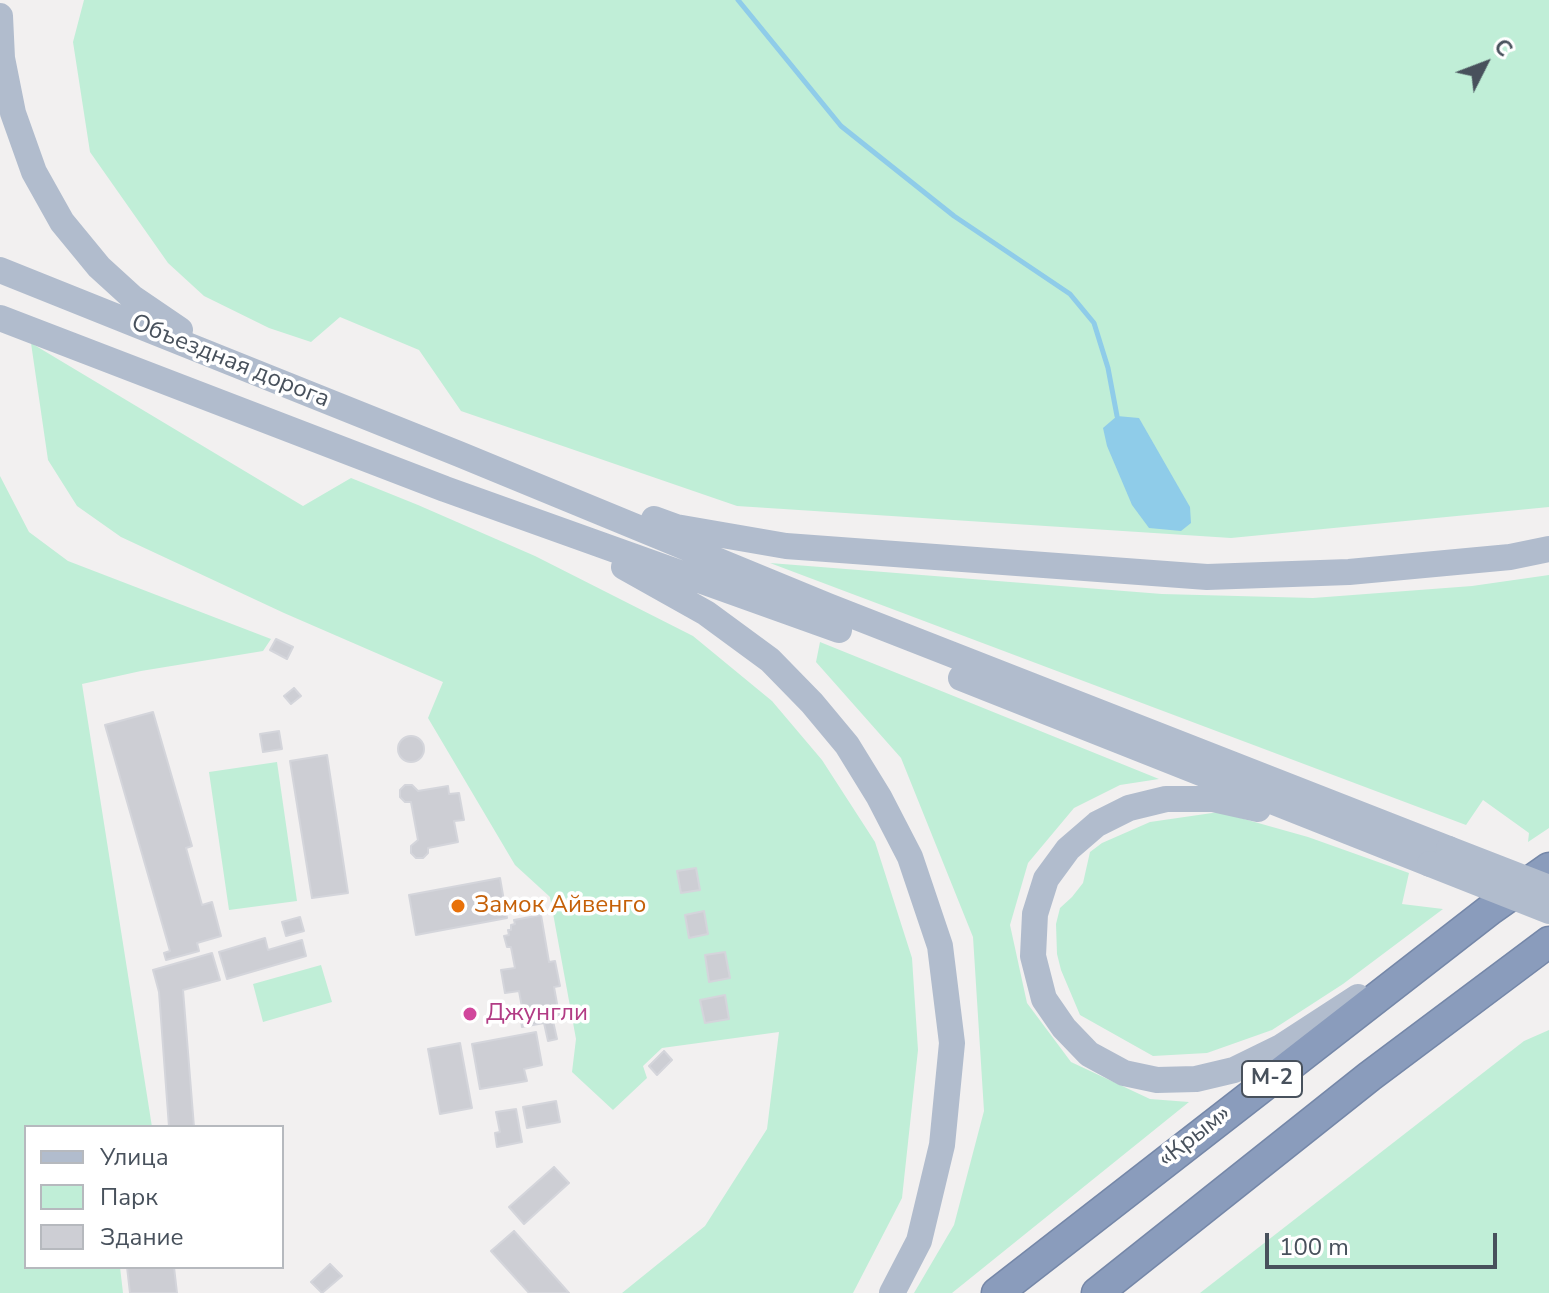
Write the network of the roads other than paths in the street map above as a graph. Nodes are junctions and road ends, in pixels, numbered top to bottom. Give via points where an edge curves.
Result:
1 (1, 0) edge
2 (0, 7) edge
3 (0, 16) edge
4 (0, 270) edge
5 (0, 318) edge
6 (312, 396) junction
7 (459, 454) junction
8 (445, 489) junction
9 (1549, 549) edge
10 (1336, 826) junction
11 (1440, 857) junction
12 (1549, 868) edge
13 (1549, 888) edge
14 (1491, 909) junction
15 (1549, 911) edge
16 (1549, 942) edge
17 (892, 1293) edge
18 (997, 1293) edge
19 (1097, 1293) edge

1 - 2 main road
3 - 6 main road via 13,113 34,172 62,222 99,267 173,326
4 - 6 main road, Объездная дорога
5 - 8 main road, Объездная дорога
6 - 7 main road, Объездная дорога
7 - 9 main road via 676,527 786,546 1207,577 1349,572
7 - 11 main road
8 - 10 main road via 822,622
8 - 17 main road via 637,573 706,613 770,660 812,703 847,745 879,797 910,857 940,946 952,1043 939,1159 919,1241
10 - 11 main road
10 - 14 main road via 1213,799 1166,799 1129,808 1097,824 1068,849 1046,879 1035,914 1033,956 1044,999 1089,1054 1124,1073 1157,1080 1196,1079 1234,1070 1281,1047
11 - 13 main road, bridge
11 - 15 main road, bridge
12 - 14 highway, «Крым» / М-2
14 - 18 highway, «Крым» / М-2
16 - 19 highway, М-2

